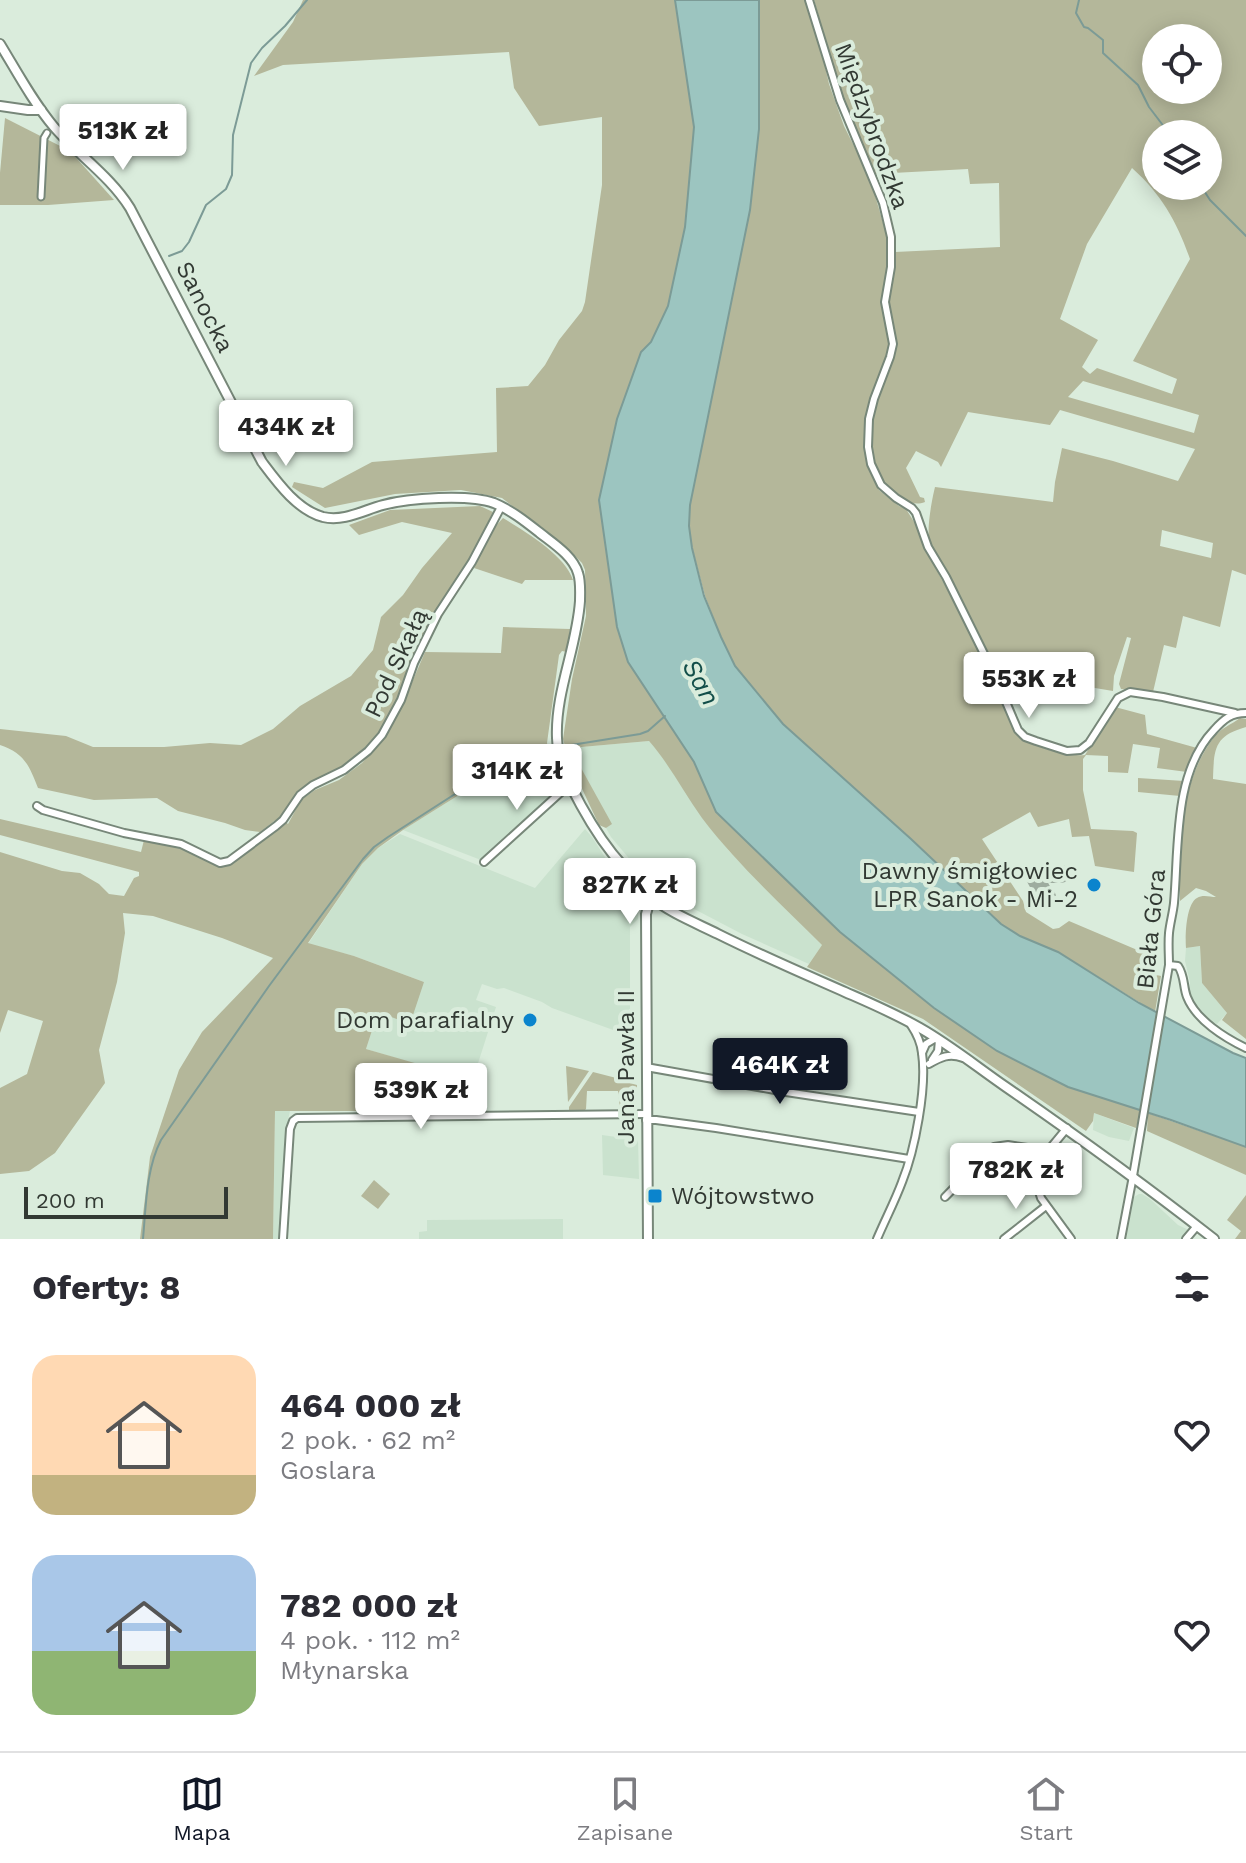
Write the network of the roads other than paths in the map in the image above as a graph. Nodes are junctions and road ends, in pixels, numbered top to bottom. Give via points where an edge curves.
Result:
1 (809, 0) edge
2 (0, 44) edge
3 (0, 106) edge
4 (41, 110) junction
5 (47, 133) dead end
6 (41, 197) dead end
7 (501, 507) junction
8 (1235, 713) junction
9 (1246, 713) edge
10 (571, 783) junction
11 (37, 806) dead end
12 (484, 862) dead end
13 (651, 896) junction
14 (1169, 965) junction
15 (909, 1022) junction
16 (937, 1039) junction
17 (1246, 1048) edge
18 (922, 1053) junction
19 (968, 1060) junction
20 (929, 1064) junction
21 (646, 1067) junction
22 (923, 1073) junction
23 (919, 1112) junction
24 (646, 1117) junction
25 (1067, 1128) junction
26 (1048, 1151) junction
27 (909, 1159) junction
28 (1133, 1176) junction
29 (945, 1197) dead end
30 (1046, 1206) junction
31 (1197, 1226) junction
32 (283, 1239) edge
33 (648, 1239) edge
34 (877, 1239) edge
35 (1004, 1239) edge
36 (1071, 1239) edge
37 (1121, 1239) edge
38 (1186, 1239) edge
39 (1214, 1239) edge

1 - 8 street, Międzybrodzka via 891,237 885,302 893,344 869,419 873,472 887,492 916,513 1018,730 1025,737 1076,751 1089,743 1118,698 1130,692
2 - 4 street, Sanocka
3 - 4 street
4 - 7 street, Sanocka via 124,199 262,462 295,500 331,518 408,500 484,500
5 - 6 street
7 - 10 street via 570,559 578,573 577,623 557,727 558,752
7 - 11 street, Pod Skałą via 438,614 382,735 344,770 306,790 283,820 229,861 220,863 181,844
8 - 9 street
8 - 14 street, Biała Góra via 1210,734 1187,779 1178,823
10 - 12 street
10 - 13 street via 603,842
13 - 15 street via 728,939
13 - 21 street, Jana Pawła II via 646,914
14 - 17 street via 1183,972 1195,1011
14 - 28 street, Biała Góra
15 - 16 street
15 - 18 street
16 - 18 street
16 - 19 street
16 - 20 street via 938,1051
18 - 22 street
19 - 20 street via 948,1055
19 - 25 street
20 - 22 street
21 - 23 street
21 - 24 street, Jana Pawła II
22 - 23 street
23 - 27 street
24 - 27 street
24 - 32 street via 297,1118 290,1129
24 - 33 street, Jana Pawła II
25 - 26 street
25 - 28 street
26 - 29 street via 994,1147
26 - 30 street via 1037,1185
27 - 34 street
28 - 31 street
28 - 37 street, Biała Góra
30 - 35 street
30 - 36 street
31 - 38 street
31 - 39 street

